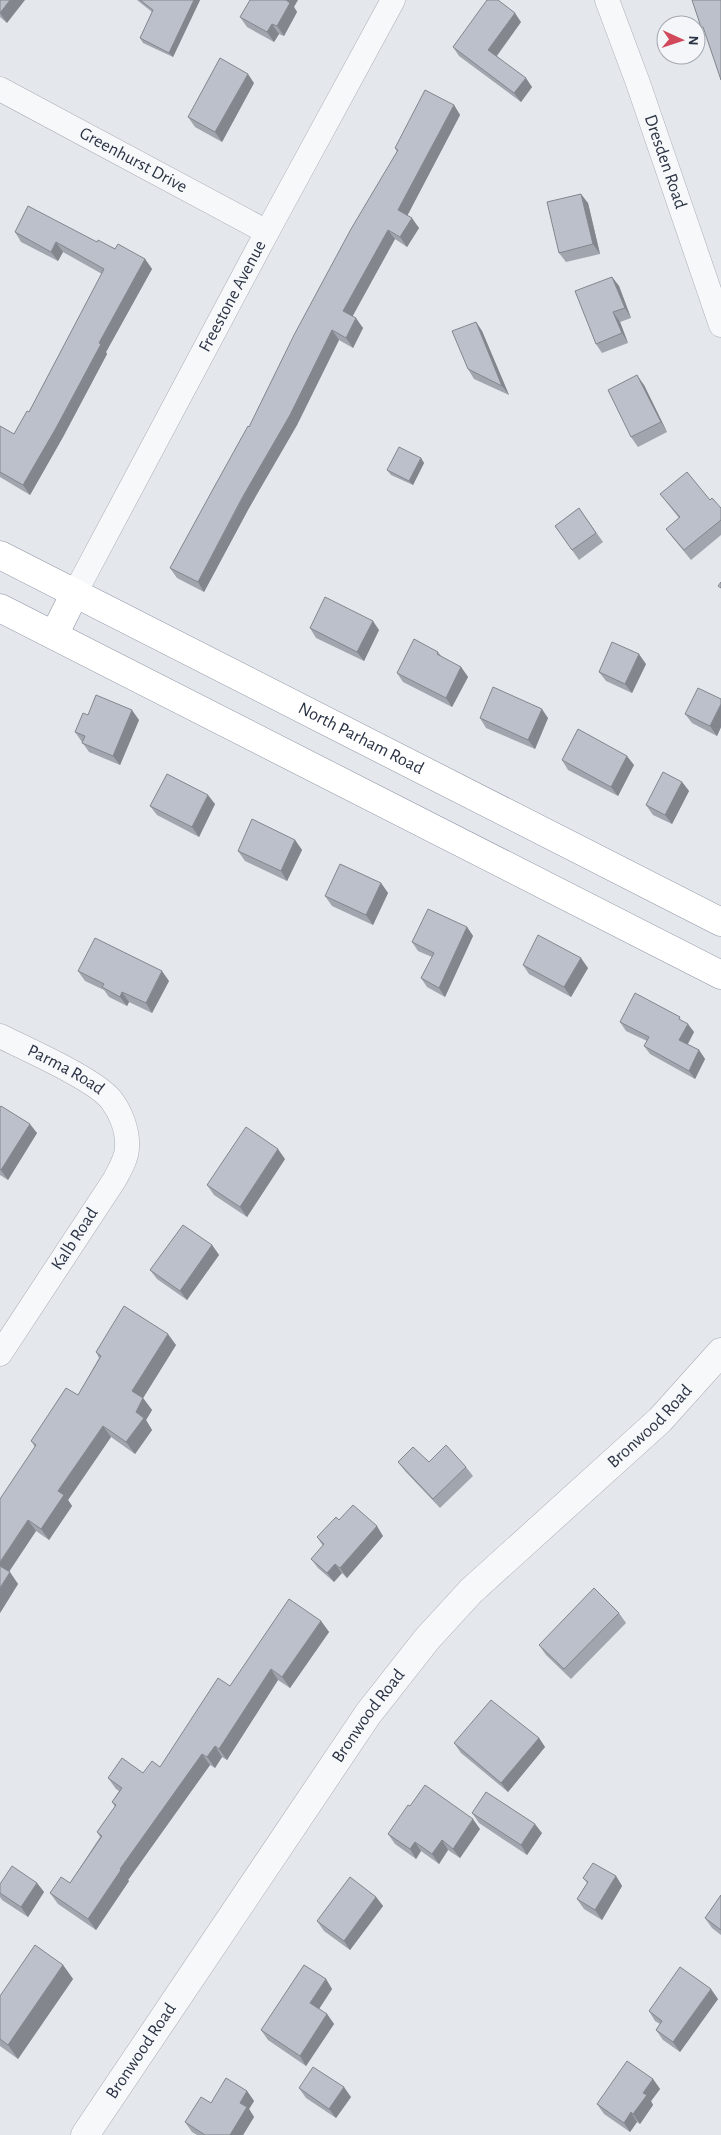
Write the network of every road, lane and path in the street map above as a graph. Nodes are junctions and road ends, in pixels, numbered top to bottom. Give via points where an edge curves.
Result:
1 (393, 0) edge
2 (607, 0) edge
3 (0, 89) edge
4 (267, 232) junction
5 (721, 325) edge
6 (0, 555) edge
7 (75, 593) junction
8 (0, 608) edge
9 (54, 635) junction
10 (721, 922) edge
11 (721, 975) edge
12 (0, 1036) edge
13 (122, 1116) joint
14 (721, 1352) edge
15 (0, 1354) edge
16 (85, 2135) edge

1 - 4 street, Freestone Avenue
2 - 5 street, Dresden Road
3 - 4 street, Greenhurst Drive
4 - 7 street, Freestone Avenue
6 - 7 highway, North Parham Road
7 - 9 highway
7 - 10 highway, North Parham Road
8 - 9 highway
9 - 11 highway
12 - 13 street, Parma Road via 85,1080 111,1099
13 - 15 street, Kalb Road via 127,1146 115,1179
14 - 16 street, Bronwood Road via 660,1420 471,1591 426,1639 368,1714

